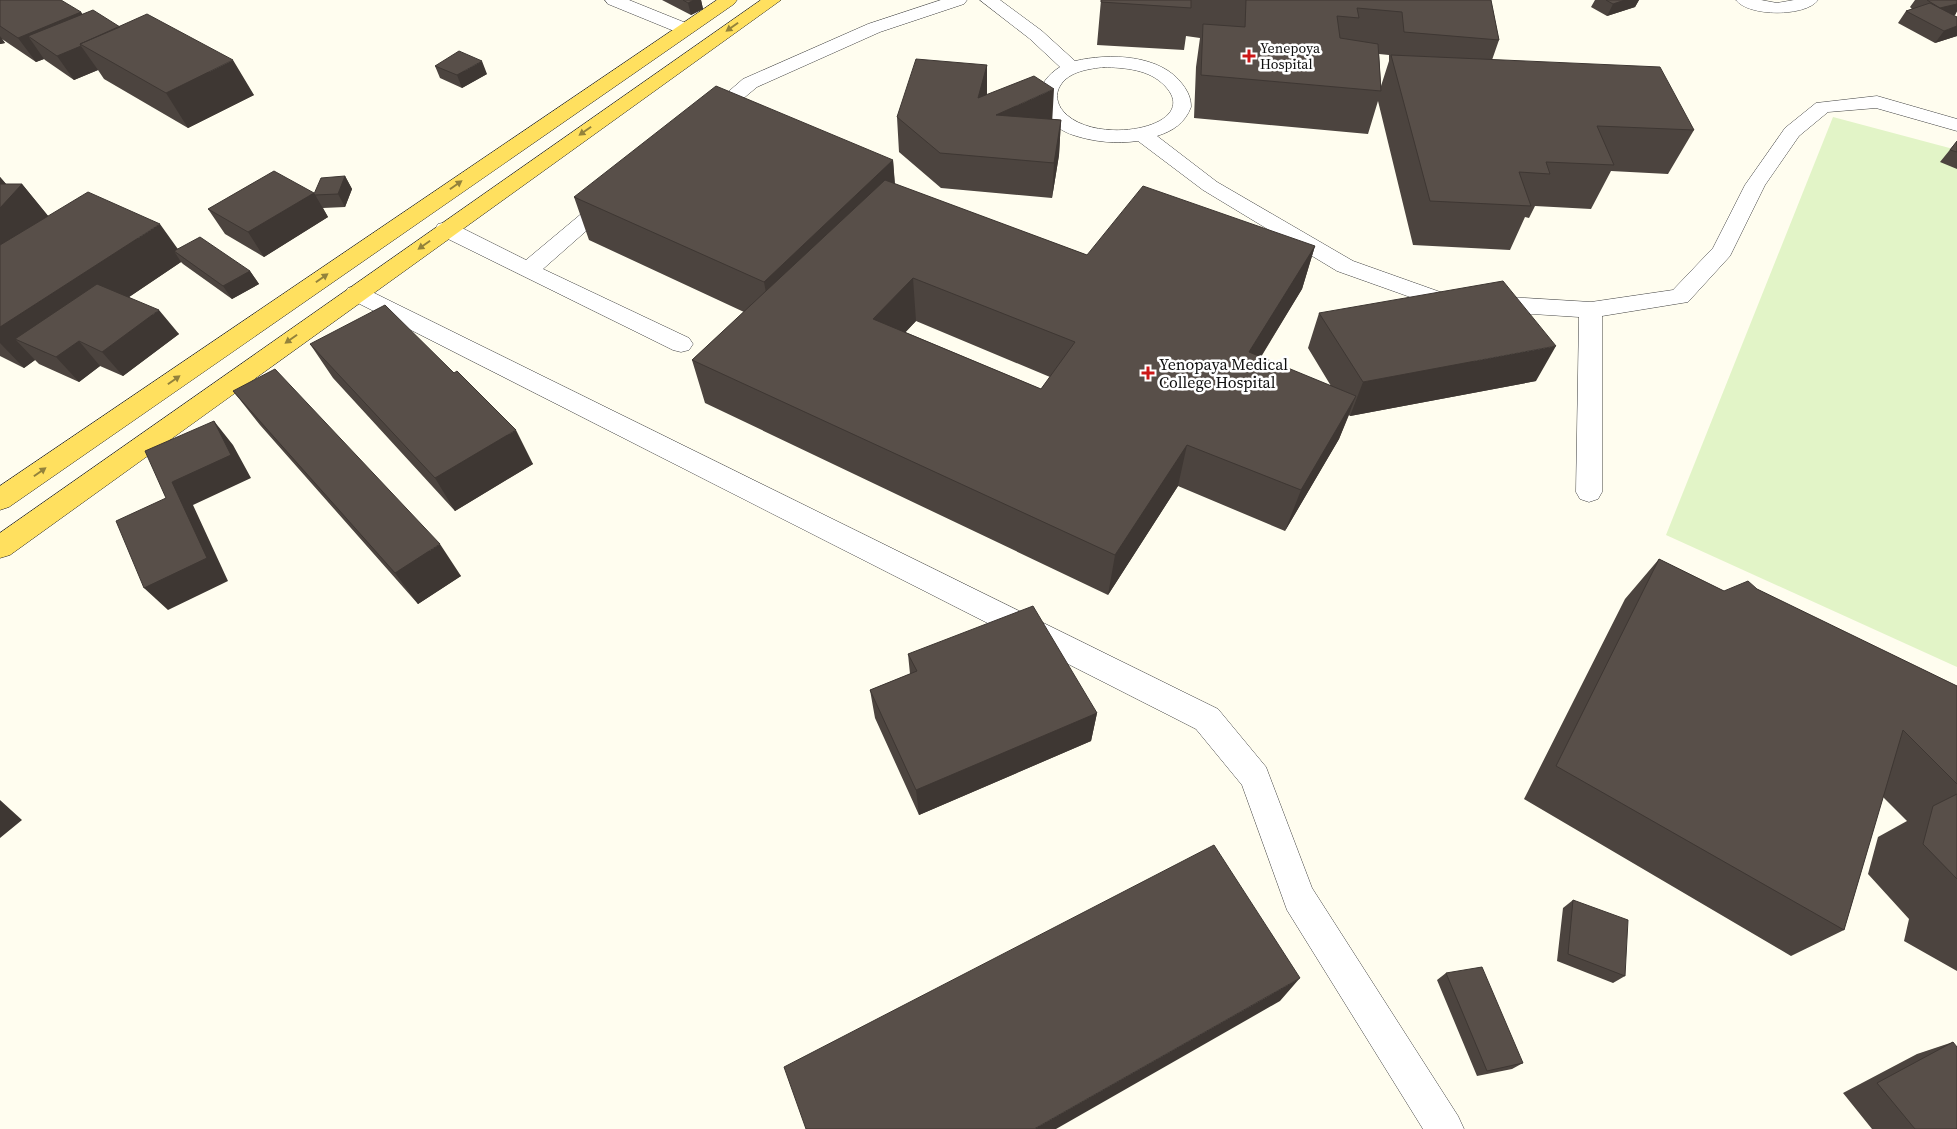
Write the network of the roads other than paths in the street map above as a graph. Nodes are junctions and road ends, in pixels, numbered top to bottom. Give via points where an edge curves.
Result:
1 (614, 0) edge
2 (728, 0) edge
3 (772, 0) edge
4 (958, 0) edge
5 (1745, 0) edge
6 (1809, 0) edge
7 (992, 1) edge
8 (685, 29) junction
9 (1072, 68) junction
10 (579, 100) junction
11 (609, 114) junction
12 (1957, 125) edge
13 (692, 132) edge
14 (1143, 135) junction
15 (625, 187) edge
16 (446, 229) junction
17 (528, 270) junction
18 (356, 293) junction
19 (1591, 310) junction
20 (681, 344) dead end
21 (1589, 492) dead end
22 (0, 500) edge
23 (0, 547) edge
24 (1445, 1129) edge

1 - 8 street
2 - 8 main road
3 -> 11 main road
4 - 13 street via 874,28 750,83
5 - 6 street via 1770,9 1787,9
7 - 9 street
8 - 10 main road
9 - 14 street via 1052,82 1047,94 1049,107 1060,120 1078,130 1100,136
9 - 14 street via 1082,64 1127,63 1155,71 1175,85 1182,96 1182,108 1175,120 1162,129
10 - 11 main road
22 -> 10 main road
11 -> 16 main road
12 - 19 street via 1877,102 1823,107 1792,132 1755,185 1722,251 1680,297
14 - 19 street via 1210,186 1345,266 1441,300
15 - 17 street
16 - 17 street
16 -> 18 main road
17 - 20 street
18 -> 23 main road
18 - 24 street via 1207,719 1255,777 1298,898
19 - 21 street

